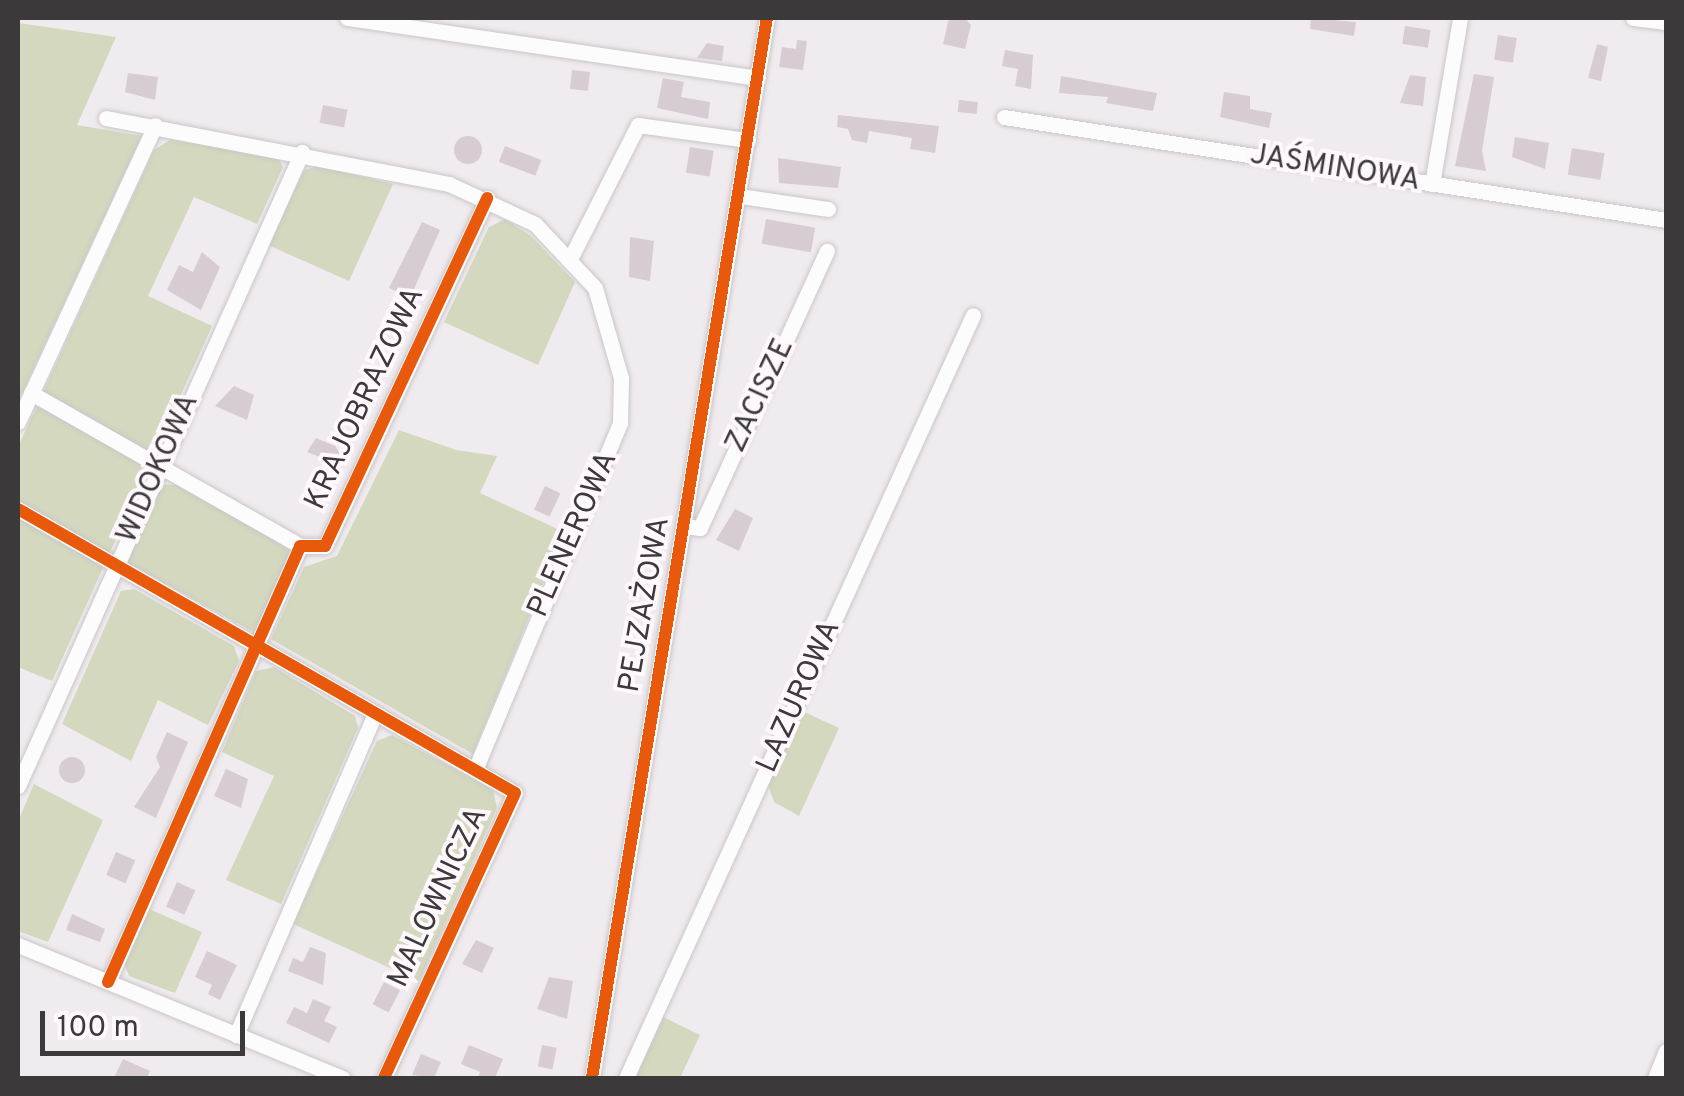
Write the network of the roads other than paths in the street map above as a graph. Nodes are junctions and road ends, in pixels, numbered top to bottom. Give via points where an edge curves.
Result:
1 (347, 18) edge
2 (767, 18) edge
3 (1460, 18) edge
4 (1633, 18) edge
5 (1666, 22) edge
6 (758, 78) junction
7 (1004, 117) dead end
8 (106, 118) dead end
9 (155, 126) junction
10 (748, 140) junction
11 (302, 152) junction
12 (1432, 184) junction
13 (740, 196) junction
14 (487, 198) junction
15 (828, 210) dead end
16 (1666, 220) edge
17 (827, 251) dead end
18 (571, 257) junction
19 (973, 315) dead end
20 (31, 393) junction
21 (18, 422) edge
22 (159, 468) junction
23 (18, 509) edge
24 (685, 526) junction
25 (300, 546) junction
26 (116, 566) junction
27 (256, 645) junction
28 (375, 714) junction
29 (476, 767) junction
30 (18, 786) edge
31 (18, 945) edge
32 (108, 982) junction
33 (236, 1034) junction
34 (1666, 1051) edge
35 (344, 1078) edge
36 (384, 1078) edge
37 (592, 1078) edge
38 (626, 1078) edge
39 (1655, 1078) edge

1 - 6 street
2 - 6 street, PEJZAŻOWA
3 - 12 street
4 - 5 street
6 - 10 street, PEJZAŻOWA
7 - 12 street, JAŚMINOWA
8 - 9 street, PLENEROWA
9 - 11 street, PLENEROWA
9 - 20 street
10 - 13 street, PEJZAŻOWA
10 - 18 street via 638,125
11 - 14 street, PLENEROWA
11 - 22 street, WIDOKOWA
12 - 16 street, JAŚMINOWA
13 - 15 street
13 - 24 street, PEJZAŻOWA
14 - 18 street, PLENEROWA via 535,224
14 - 25 street, KRAJOBRAZOWA via 325,546
17 - 24 street, ZACISZE via 700,528
18 - 29 street, PLENEROWA via 606,312 621,378 620,423
19 - 38 street, LAZUROWA
20 - 21 street
20 - 22 street
22 - 25 street
22 - 26 street, WIDOKOWA
23 - 26 street
24 - 37 street, PEJZAŻOWA
25 - 27 street, KRAJOBRAZOWA
26 - 27 street
26 - 30 street, WIDOKOWA
27 - 28 street
27 - 32 street, KRAJOBRAZOWA
28 - 29 street
28 - 33 street
29 - 36 street, MALOWNICZA via 515,792
31 - 32 street
32 - 33 street
33 - 35 street
34 - 39 street

